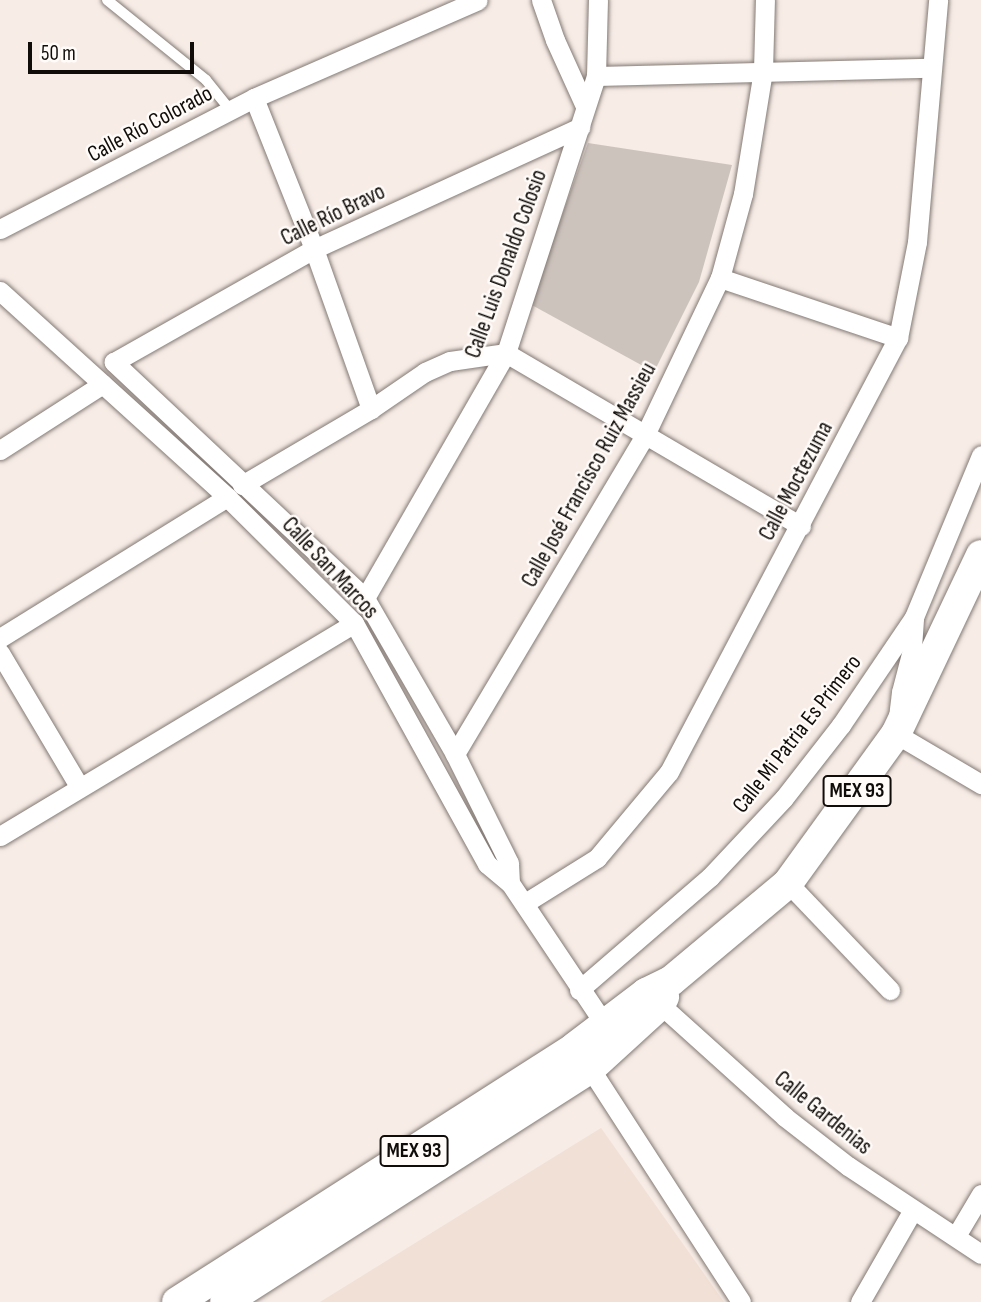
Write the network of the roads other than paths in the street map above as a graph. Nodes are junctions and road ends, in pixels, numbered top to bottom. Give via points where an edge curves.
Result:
1 (107, 0) edge
2 (478, 0) edge
3 (541, 0) edge
4 (598, 0) edge
5 (765, 0) edge
6 (938, 0) edge
7 (930, 68) junction
8 (762, 70) junction
9 (596, 76) junction
10 (254, 98) junction
11 (585, 106) junction
12 (230, 110) junction
13 (580, 127) junction
14 (0, 229) edge
15 (314, 249) junction
16 (720, 278) junction
17 (0, 291) edge
18 (898, 338) junction
19 (506, 353) junction
20 (103, 384) junction
21 (371, 409) junction
22 (645, 435) junction
23 (0, 450) edge
24 (981, 455) edge
25 (234, 491) junction
26 (801, 526) junction
27 (981, 555) edge
28 (365, 598) junction
29 (914, 617) junction
30 (354, 622) junction
31 (0, 638) edge
32 (0, 653) edge
33 (895, 734) junction
34 (455, 754) junction
35 (981, 784) edge
36 (79, 786) junction
37 (0, 836) edge
38 (510, 883) junction
39 (788, 883) junction
40 (525, 903) junction
41 (579, 990) junction
42 (890, 990) dead end
43 (659, 993) junction
44 (611, 1034) junction
45 (583, 1057) junction
46 (981, 1194) edge
47 (913, 1210) junction
48 (956, 1236) junction
49 (981, 1254) edge
50 (231, 1300) edge
51 (177, 1302) edge
52 (741, 1302) edge
53 (860, 1302) edge

1 - 12 lane via 206,80
2 - 10 street, Calle Río Colorado
3 - 11 street
4 - 9 street, Calle Luis Donaldo Colosio
5 - 8 street, Calle José Francisco Ruiz Massieu
6 - 7 street, Calle Moctezuma
7 - 8 street
7 - 18 street, Calle Moctezuma via 917,242
8 - 9 street
8 - 16 street, Calle José Francisco Ruiz Massieu via 743,194
9 - 11 street, Calle Luis Donaldo Colosio
10 - 12 street, Calle Río Colorado
10 - 15 street
11 - 13 street, Calle Luis Donaldo Colosio
12 - 14 street, Calle Río Colorado
13 - 15 street, Calle Río Bravo
13 - 19 street, Calle Luis Donaldo Colosio
15 - 21 street
15 - 25 street, Calle Río Bravo via 114,362
16 - 18 street
16 - 22 street, Calle José Francisco Ruiz Massieu
17 - 20 street, Calle San Marcos
18 - 26 street, Calle Moctezuma
19 - 21 street via 450,361 425,372
19 - 22 street
19 - 28 street, Calle Luis Donaldo Colosio
20 - 23 street
20 - 25 street, Calle San Marcos
21 - 25 street
22 - 26 street
22 - 34 street, Calle José Francisco Ruiz Massieu
24 - 29 street, Calle Mi Patria Es Primero
25 - 28 street
25 - 30 street, Calle San Marcos
25 - 31 street
26 - 40 street, Calle Moctezuma via 669,772 597,858
27 - 33 main road, MEX 93
28 - 34 street
29 - 33 street
29 - 41 street, Calle Mi Patria Es Primero via 784,798 710,877
30 - 36 street
30 - 38 street, Calle San Marcos via 487,864
32 - 36 street
33 - 35 street
33 - 39 main road, MEX 93
34 - 38 street via 509,863
36 - 37 street
38 - 40 street, Calle San Marcos
39 - 42 street
39 - 43 main road, MEX 93
40 - 41 street, Calle San Marcos
41 - 44 street, Calle San Marcos
43 - 44 main road, MEX 93
43 - 47 street, Calle Gardenias via 785,1117
44 - 45 main road, MEX 93
45 - 50 main road, MEX 93
45 - 51 main road, MEX 93
45 - 52 street
46 - 48 street
47 - 48 street, Calle Gardenias
47 - 53 street
48 - 49 street, Calle Gardenias

